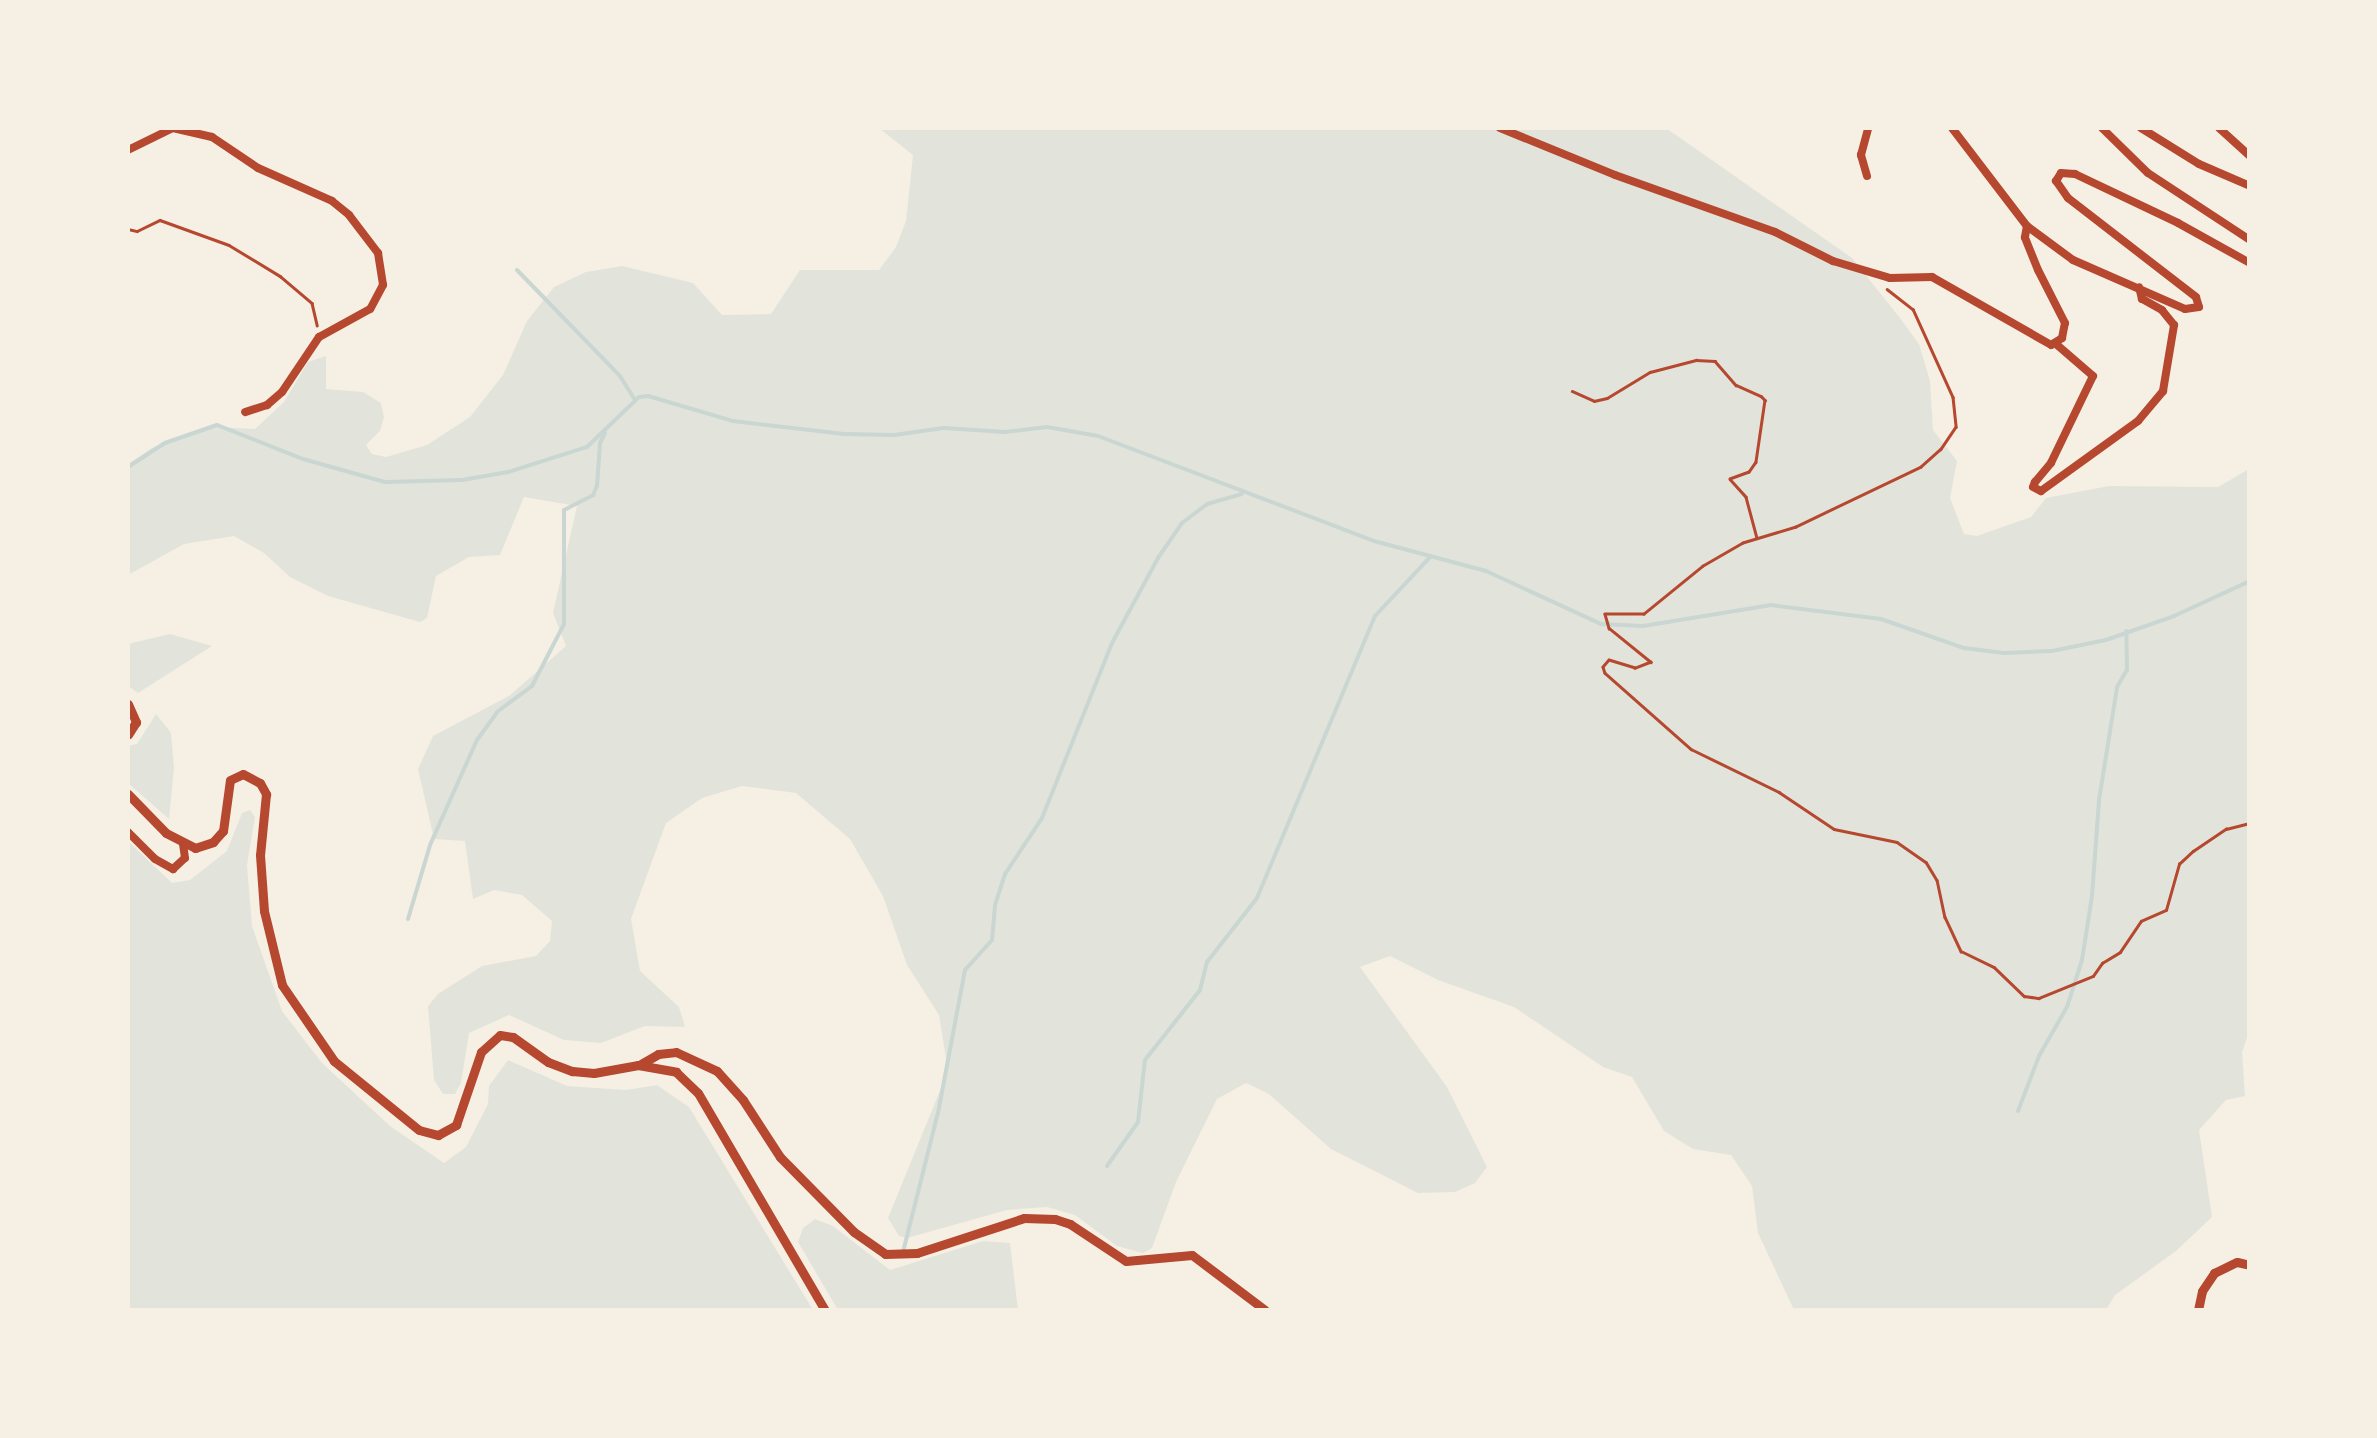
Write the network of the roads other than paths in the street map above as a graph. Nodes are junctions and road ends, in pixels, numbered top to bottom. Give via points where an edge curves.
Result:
1 (1500, 128) edge
2 (1868, 128) edge
3 (1952, 128) edge
4 (2102, 128) edge
5 (2142, 128) edge
6 (2219, 128) edge
7 (128, 150) edge
8 (2250, 156) edge
9 (1867, 176) dead end
10 (2250, 186) edge
11 (2027, 226) junction
12 (2250, 240) edge
13 (2250, 262) edge
14 (2140, 288) junction
15 (2056, 344) junction
16 (245, 412) dead end
17 (128, 704) edge
18 (128, 736) edge
19 (128, 794) edge
20 (128, 832) edge
21 (183, 844) junction
22 (638, 1066) junction
23 (2246, 1263) edge
24 (2198, 1309) edge
25 (825, 1310) edge
26 (1265, 1310) edge

1 - 15 street via 1775,232 1833,261 1890,278 1932,277
2 - 9 street via 1861,154
3 - 11 street
4 - 12 street via 2148,173
5 - 10 street
6 - 8 street
7 - 16 street via 159,132 212,137 350,215 378,253 383,285 370,309 320,337 282,392
11 - 14 street via 2073,260
11 - 15 street via 2025,237 2065,324
13 - 14 street via 2074,174 2058,174 2068,198 2196,297 2200,307 2185,309
14 - 15 street via 2142,299 2174,325 2164,390 2138,421 2041,491 2035,482 2093,376
17 - 18 street via 136,717
19 - 21 street
20 - 21 street via 173,869 185,858
21 - 22 street via 202,847 219,837 234,777 249,774 260,783 266,794 264,911 282,985 334,1061 419,1130 438,1136 456,1125 481,1052 500,1035 572,1071
22 - 25 street via 676,1072 698,1093
22 - 26 street via 676,1052 717,1071 780,1157 854,1232 886,1254 917,1254 1024,1218 1055,1218 1126,1261 1192,1254
23 - 24 street via 2214,1273

